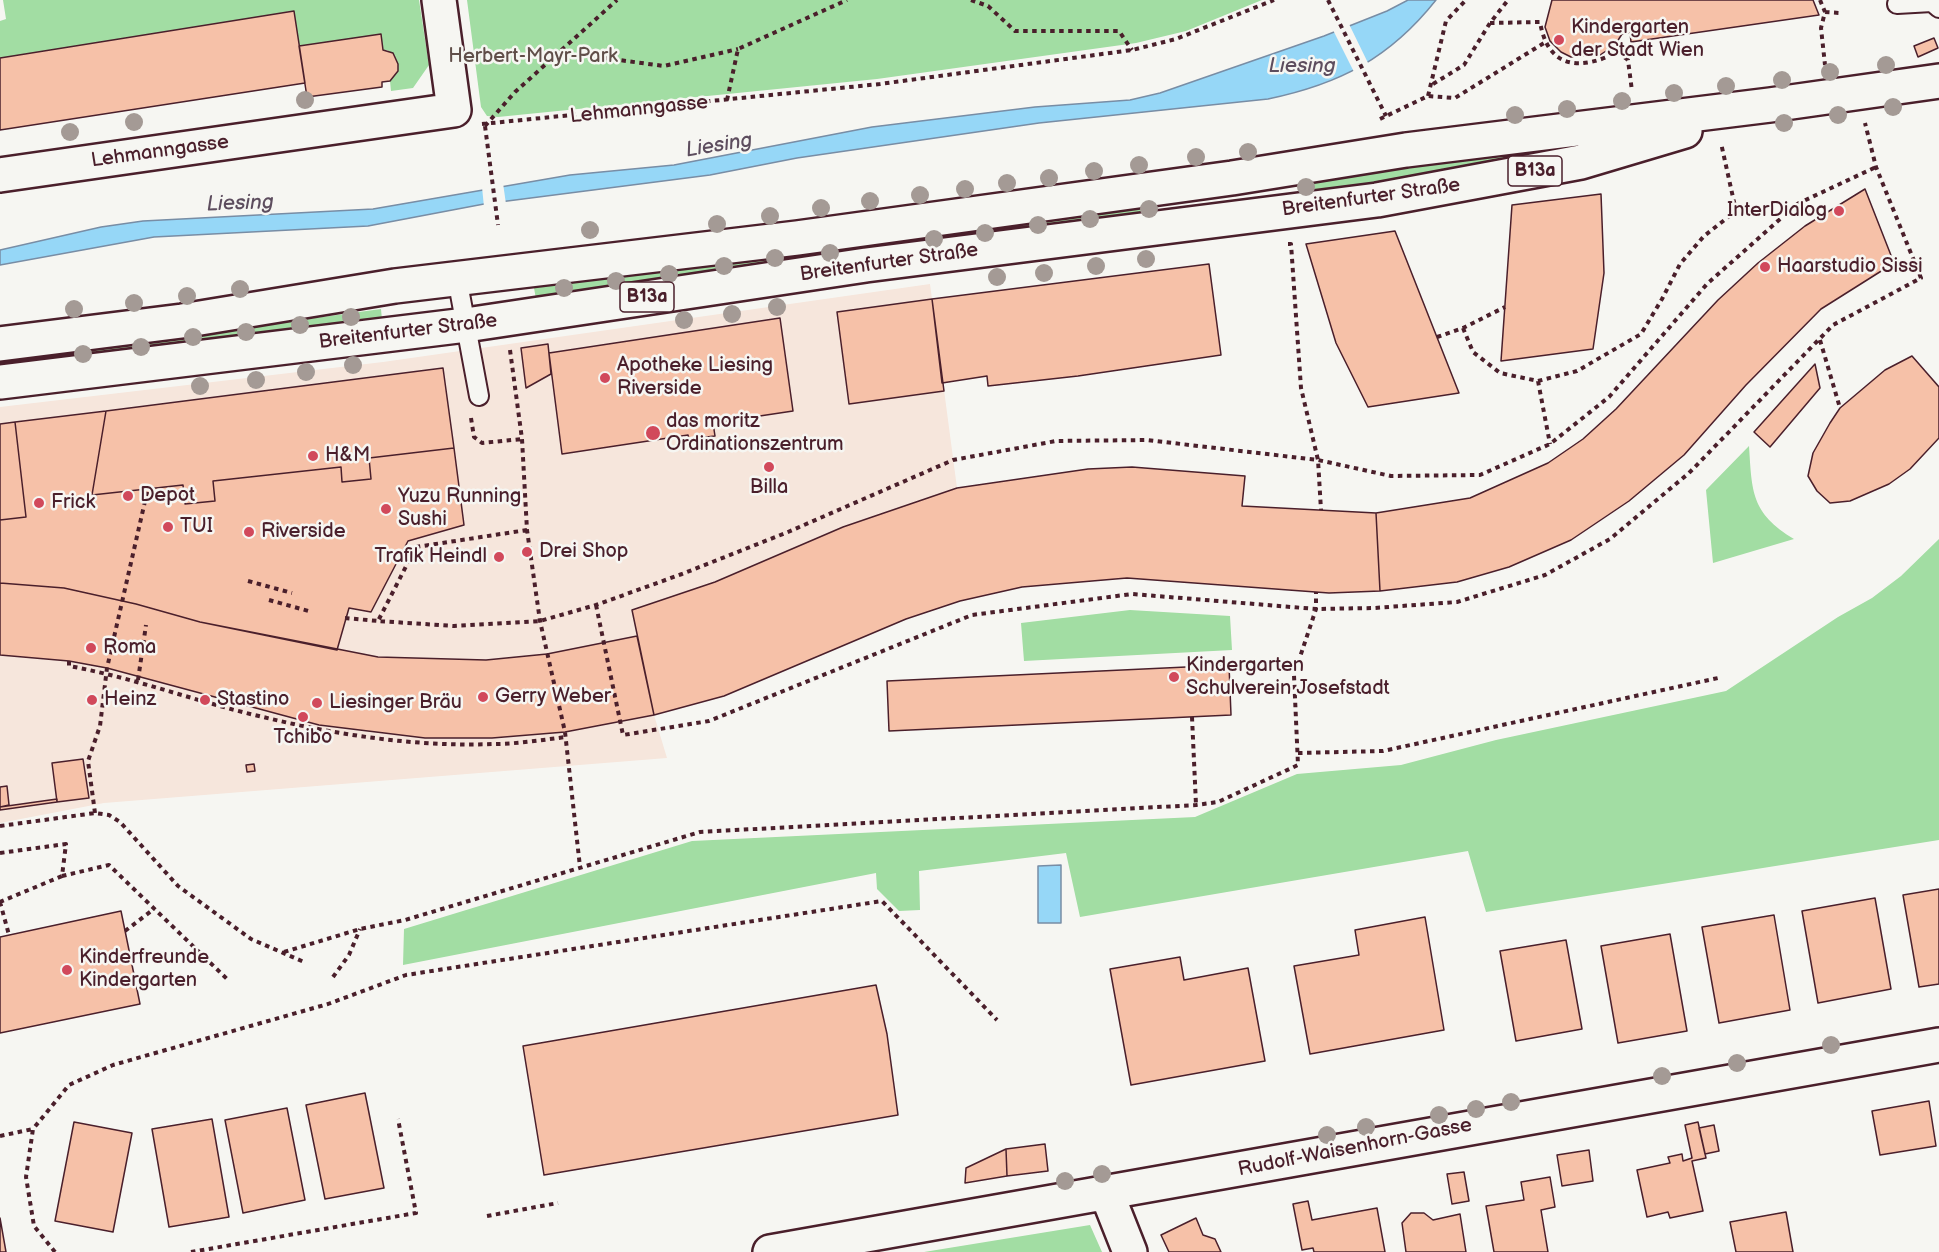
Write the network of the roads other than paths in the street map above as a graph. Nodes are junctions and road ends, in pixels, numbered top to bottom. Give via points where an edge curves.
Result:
1 (439, 0) edge
2 (1935, 3) edge
3 (1897, 4) dead end
4 (1939, 81) edge
5 (1770, 105) junction
6 (0, 175) edge
7 (1232, 178) junction
8 (1239, 217) junction
9 (457, 278) junction
10 (466, 325) junction
11 (0, 344) edge
12 (0, 382) edge
13 (474, 402) road end
14 (1939, 1045) edge
15 (1107, 1194) junction
16 (770, 1252) edge
17 (1130, 1252) edge

1 - 6 main road, Lehmanngasse via 454,110
2 - 3 lane
4 - 5 main road, Breitenfurter Straße / B13a
5 - 7 main road, Breitenfurter Straße / B13a via 1406,150
5 - 8 main road, Breitenfurter Straße / B13a via 1581,162 1377,200
7 - 8 main road
7 - 9 main road, Breitenfurter Straße / B13a via 797,238
8 - 10 main road, Breitenfurter Straße / B13a via 866,265
9 - 10 lane
9 - 11 main road, Breitenfurter Straße / B13a via 182,321
10 - 12 main road, Breitenfurter Straße / B13a
10 - 13 lane
14 - 15 main road, Rudolf-Waisenhorn-Gasse via 1623,1098
15 - 16 main road, Rudolf-Waisenhorn-Gasse
15 - 17 main road

